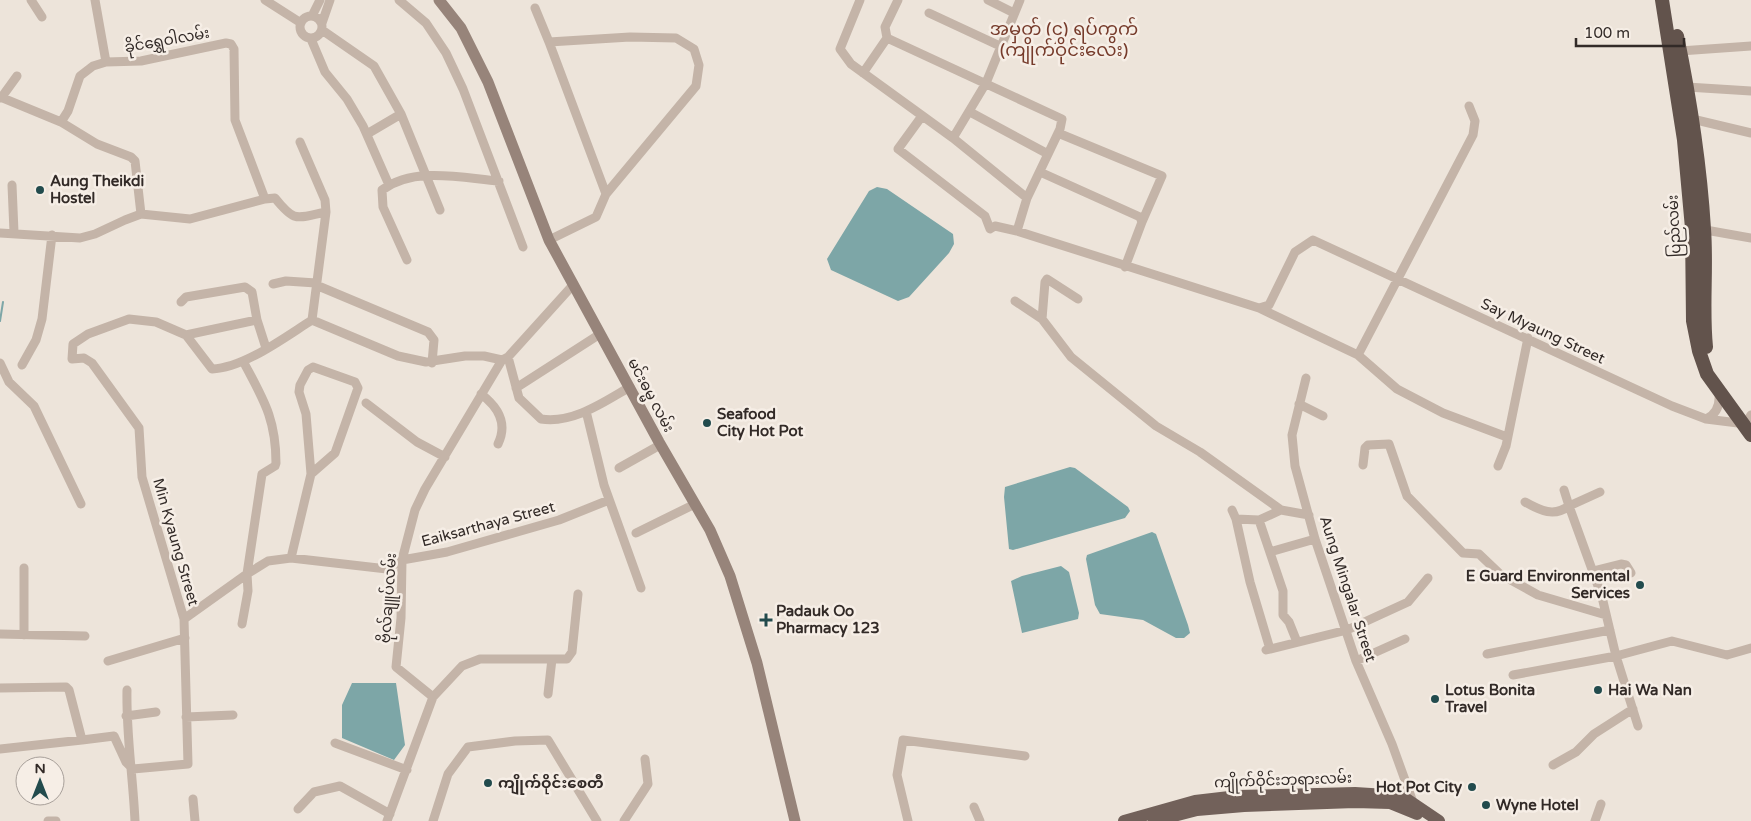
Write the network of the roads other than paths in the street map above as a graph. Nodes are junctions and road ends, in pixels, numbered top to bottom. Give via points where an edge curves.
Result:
1 (31, 0) edge
2 (95, 0) edge
3 (265, 0) edge
4 (320, 0) edge
5 (330, 0) edge
6 (399, 0) edge
7 (439, 0) edge
8 (860, 0) edge
9 (898, 0) edge
10 (988, 0) edge
11 (1020, 0) edge
12 (1662, 0) edge
13 (1670, 0) edge
14 (535, 8) dead end
15 (929, 13) dead end
16 (1014, 13) junction
17 (312, 16) junction
18 (42, 17) dead end
19 (301, 23) junction
20 (322, 27) junction
21 (887, 38) junction
22 (311, 39) junction
23 (549, 42) junction
24 (1000, 46) junction
25 (1751, 46) edge
26 (1680, 51) junction
27 (106, 62) junction
28 (863, 73) junction
29 (17, 76) dead end
30 (986, 83) junction
31 (1687, 87) junction
32 (1751, 91) edge
33 (1, 98) edge
34 (1469, 106) dead end
35 (970, 112) junction
36 (401, 114) junction
37 (922, 116) junction
38 (1686, 118) junction
39 (61, 122) junction
40 (1058, 133) junction
41 (1751, 133) edge
42 (367, 134) junction
43 (953, 138) junction
44 (300, 142) dead end
45 (1048, 154) junction
46 (1040, 172) junction
47 (425, 174) junction
48 (499, 181) junction
49 (12, 185) dead end
50 (389, 185) junction
51 (606, 194) junction
52 (265, 198) junction
53 (1027, 198) junction
54 (440, 210) dead end
55 (326, 212) junction
56 (141, 214) junction
57 (1142, 222) junction
58 (1698, 229) junction
59 (1017, 231) junction
60 (14, 232) junction
61 (0, 233) edge
62 (52, 235) junction
63 (1751, 238) edge
64 (549, 240) junction
65 (523, 247) dead end
66 (407, 260) dead end
67 (1125, 266) junction
68 (1398, 281) junction
69 (273, 284) dead end
70 (316, 284) junction
71 (573, 285) junction
72 (1078, 298) dead end
73 (1015, 301) dead end
74 (181, 302) dead end
75 (1259, 308) junction
76 (1042, 319) junction
77 (257, 320) junction
78 (312, 320) junction
79 (600, 334) junction
80 (186, 335) junction
81 (1528, 338) junction
82 (266, 348) junction
83 (1358, 355) junction
84 (505, 359) junction
85 (243, 361) junction
86 (0, 363) edge
87 (432, 363) junction
88 (22, 365) dead end
89 (1306, 378) dead end
90 (630, 387) junction
91 (516, 388) junction
92 (1718, 391) junction
93 (481, 394) junction
94 (366, 404) dead end
95 (1298, 404) junction
96 (586, 411) junction
97 (1323, 416) dead end
98 (1706, 420) junction
99 (1749, 423) edge
100 (1507, 437) junction
101 (498, 444) dead end
102 (660, 445) junction
103 (445, 457) junction
104 (1362, 465) dead end
105 (1498, 466) dead end
106 (619, 468) dead end
107 (311, 474) junction
108 (1564, 490) dead end
109 (1600, 492) dead end
110 (609, 500) junction
111 (1525, 502) dead end
112 (81, 504) dead end
113 (695, 504) junction
114 (1569, 506) junction
115 (1232, 510) dead end
116 (1281, 510) junction
117 (1309, 516) junction
118 (1236, 519) junction
119 (1259, 520) junction
120 (636, 533) dead end
121 (1315, 539) junction
122 (1270, 552) junction
123 (291, 558) junction
124 (402, 560) junction
125 (24, 568) dead end
126 (1593, 571) junction
127 (1631, 573) dead end
128 (247, 574) junction
129 (1428, 578) dead end
130 (641, 588) dead end
131 (578, 594) dead end
132 (1606, 615) junction
133 (184, 619) junction
134 (242, 624) dead end
135 (1347, 630) junction
136 (1610, 630) junction
137 (0, 634) edge
138 (24, 634) junction
139 (85, 636) dead end
140 (185, 638) junction
141 (1405, 639) dead end
142 (1297, 642) junction
143 (1751, 648) edge
144 (1487, 654) dead end
145 (1616, 656) junction
146 (552, 659) junction
147 (108, 661) dead end
148 (1356, 661) junction
149 (1513, 675) dead end
150 (0, 688) edge
151 (127, 690) dead end
152 (548, 694) dead end
153 (432, 697) junction
154 (1633, 709) junction
155 (156, 712) dead end
156 (234, 715) dead end
157 (126, 716) junction
158 (186, 717) junction
159 (1638, 726) dead end
160 (82, 740) junction
161 (335, 742) dead end
162 (0, 749) edge
163 (1025, 756) dead end
164 (645, 759) dead end
165 (1553, 765) dead end
166 (133, 769) junction
167 (407, 770) junction
168 (192, 799) dead end
169 (1602, 804) dead end
170 (974, 807) dead end
171 (1414, 807) junction
172 (298, 809) dead end
173 (1197, 810) edge
174 (388, 817) edge
175 (48, 821) edge
176 (56, 821) edge
177 (135, 821) edge
178 (196, 821) edge
179 (433, 821) edge
180 (597, 821) edge
181 (624, 821) edge
182 (795, 821) edge
183 (908, 821) edge
184 (980, 821) edge
185 (1124, 821) edge
186 (1154, 821) edge
187 (1427, 821) edge
188 (1439, 821) edge
189 (1595, 821) edge

1 - 18 street
2 - 27 street
3 - 19 street
4 - 17 street
5 - 20 street
6 - 48 street via 426,22 446,53
7 - 64 main road, မင်းဓမ္မ လမ်း via 461,28 488,82
8 - 28 street via 840,49 850,64
9 - 21 street via 886,27
10 - 16 street
11 - 16 street
12 - 38 highway, ပြည်လမ်း
13 - 26 highway, ပြည်လမ်း
14 - 23 street
15 - 24 street
16 - 24 street
17 - 19 street
17 - 20 street
19 - 22 street via 302,33
20 - 22 street via 320,35
20 - 36 street via 374,66
21 - 28 street
21 - 30 street
22 - 42 street via 325,72 347,99
23 - 51 street
23 - 51 street via 676,38 694,49 699,65 696,86
24 - 30 street
25 - 26 street
26 - 31 highway, ပြည်လမ်း
27 - 39 street, ခိုင်ရွှေဝါလမ်း via 93,66 80,76
27 - 52 street, ခိုင်ရွှေဝါလမ်း via 141,61 231,44 234,48 235,120
28 - 37 street
29 - 33 street
30 - 35 street
30 - 40 street via 1060,117 1062,123
31 - 32 street
31 - 38 highway, ပြည်လမ်း
33 - 39 street
34 - 68 street via 1475,121 1473,135
35 - 43 street
35 - 45 street
36 - 42 street
36 - 47 street
37 - 43 street
37 - 59 street via 898,149 985,216 990,229 995,226
38 - 41 street
38 - 58 highway, ပြည်လမ်း
39 - 56 street via 98,144 131,156
40 - 45 street
40 - 57 street via 1162,176
42 - 50 street
43 - 53 street
44 - 55 street via 325,200
45 - 46 street
46 - 53 street
46 - 57 street via 1132,213
47 - 48 street
47 - 50 street
47 - 54 street
48 - 65 street
49 - 60 street
50 - 66 street via 382,190 383,207
51 - 64 street via 596,217
52 - 55 street via 275,198 288,214 297,218
52 - 56 street via 190,219
53 - 59 street
55 - 70 street
56 - 62 street via 80,238
57 - 67 street
58 - 63 street
58 - 92 highway, ပြည်လမ်း via 1693,321 1702,363
58 - 99 highway, ပြည်လမ်း via 1706,350 1714,370
59 - 67 street
60 - 61 street
60 - 62 street
62 - 88 street via 42,319 36,340
64 - 71 main road, မင်းဓမ္မ လမ်း
67 - 75 street
68 - 75 street, Say Myaung Street via 1313,240 1295,252 1269,305
68 - 81 street, Say Myaung Street
68 - 83 street
69 - 70 street via 286,281
70 - 78 street
70 - 87 street via 428,332 434,340
71 - 79 main road, မင်းဓမ္မ လမ်း
71 - 84 street, ဗိုလ်ချူပ်လမ်း
72 - 76 street via 1047,279 1043,287
73 - 76 street
74 - 77 street via 186,296 244,287 252,292
75 - 83 street
76 - 116 street via 1071,357 1094,377 1156,426 1200,452
77 - 80 street
77 - 82 street
78 - 82 street
78 - 87 street via 398,356
79 - 90 main road, မင်းဓမ္မ လမ်း
79 - 91 street
80 - 85 street via 212,369
80 - 133 street, Min Kyaung Street via 156,322 129,320 88,334 73,344 72,359 84,358 92,364 139,428 142,477
81 - 98 street, Say Myaung Street
81 - 100 street
82 - 85 street
83 - 100 street via 1397,389 1443,413
84 - 87 street via 465,356
84 - 91 street
84 - 93 street, ဗိုလ်ချူပ်လမ်း
85 - 128 street via 273,422 276,439 275,466 262,474
86 - 112 street via 9,382 34,406
89 - 95 street, Aung Mingalar Street
90 - 96 street
90 - 102 main road, မင်းဓမ္မ လမ်း
91 - 96 street via 518,398 541,419 566,418
92 - 98 street via 1720,403 1712,417
92 - 99 highway, ပြည်လမ်း
93 - 101 street via 496,406 501,415
93 - 103 street, ဗိုလ်ချူပ်လမ်း
94 - 103 street via 417,442
95 - 97 street
95 - 117 street, Aung Mingalar Street via 1292,435 1295,466
96 - 110 street
98 - 99 street, Say Myaung Street
100 - 105 street
102 - 106 street
102 - 113 main road, မင်းဓမ္မ လမ်း
103 - 124 street, ဗိုလ်ချူပ်လမ်း via 415,510
104 - 132 street via 1368,445 1389,444 1406,496 1463,553 1480,554 1500,574 1538,595
107 - 107 street via 335,453 358,388 355,382 313,367 305,376 299,392 306,414
107 - 123 street
108 - 114 street
109 - 114 street
110 - 124 street, Eaiksarthaya Street via 559,520 448,552
110 - 130 street
111 - 114 street via 1550,513
113 - 120 street
113 - 182 main road, မင်းဓမ္မ လမ်း via 717,546 738,600 757,662
114 - 126 street
115 - 118 street
116 - 117 street
116 - 119 street
117 - 121 street, Aung Mingalar Street
118 - 119 street
118 - 142 street via 1268,650
119 - 122 street
121 - 122 street
121 - 135 street, Aung Mingalar Street
122 - 142 street via 1283,592 1283,615
123 - 124 street, Eaiksarthaya Street via 387,569
123 - 128 street, Eaiksarthaya Street via 268,561
124 - 153 street, ဗိုလ်ချူပ်လမ်း via 396,667
125 - 138 street
126 - 127 street via 1621,564 1626,565
126 - 132 street
128 - 133 street, Eaiksarthaya Street
128 - 134 street via 248,591
129 - 135 street via 1408,602
131 - 146 street via 572,652 567,658
132 - 136 street
133 - 140 street, Min Kyaung Street
135 - 142 street
135 - 148 street, Aung Mingalar Street
136 - 144 street
136 - 145 street
137 - 138 street
138 - 139 street
140 - 147 street
140 - 158 street, Min Kyaung Street
141 - 148 street
143 - 145 street via 1727,655 1672,641
145 - 149 street
145 - 154 street
146 - 152 street
146 - 153 street via 480,659 462,666
148 - 171 street, Aung Mingalar Street via 1392,744
150 - 160 street via 66,687
151 - 157 street
153 - 167 street
154 - 159 street
154 - 165 street via 1594,734 1576,752
155 - 157 street
156 - 158 street
157 - 166 street
158 - 166 street, Min Kyaung Street via 188,764
160 - 162 street
160 - 166 street via 114,736 126,762
161 - 167 street
163 - 183 street via 903,740 897,775
164 - 181 street via 648,784
166 - 177 street
167 - 174 street
168 - 178 street
169 - 189 street
170 - 184 street
171 - 173 main road, ကျိုက်ဝိုင်းဘုရားလမ်း via 1402,796 1238,796
171 - 187 main road
171 - 188 main road, ကျိုက်ဝိုင်းဘုရားလမ်း
172 - 174 street via 314,792 340,786
173 - 185 main road, ကျိုက်ဝိုင်းဘုရားလမ်း
173 - 186 main road
175 - 176 street
179 - 180 street via 448,774 468,747 548,740

